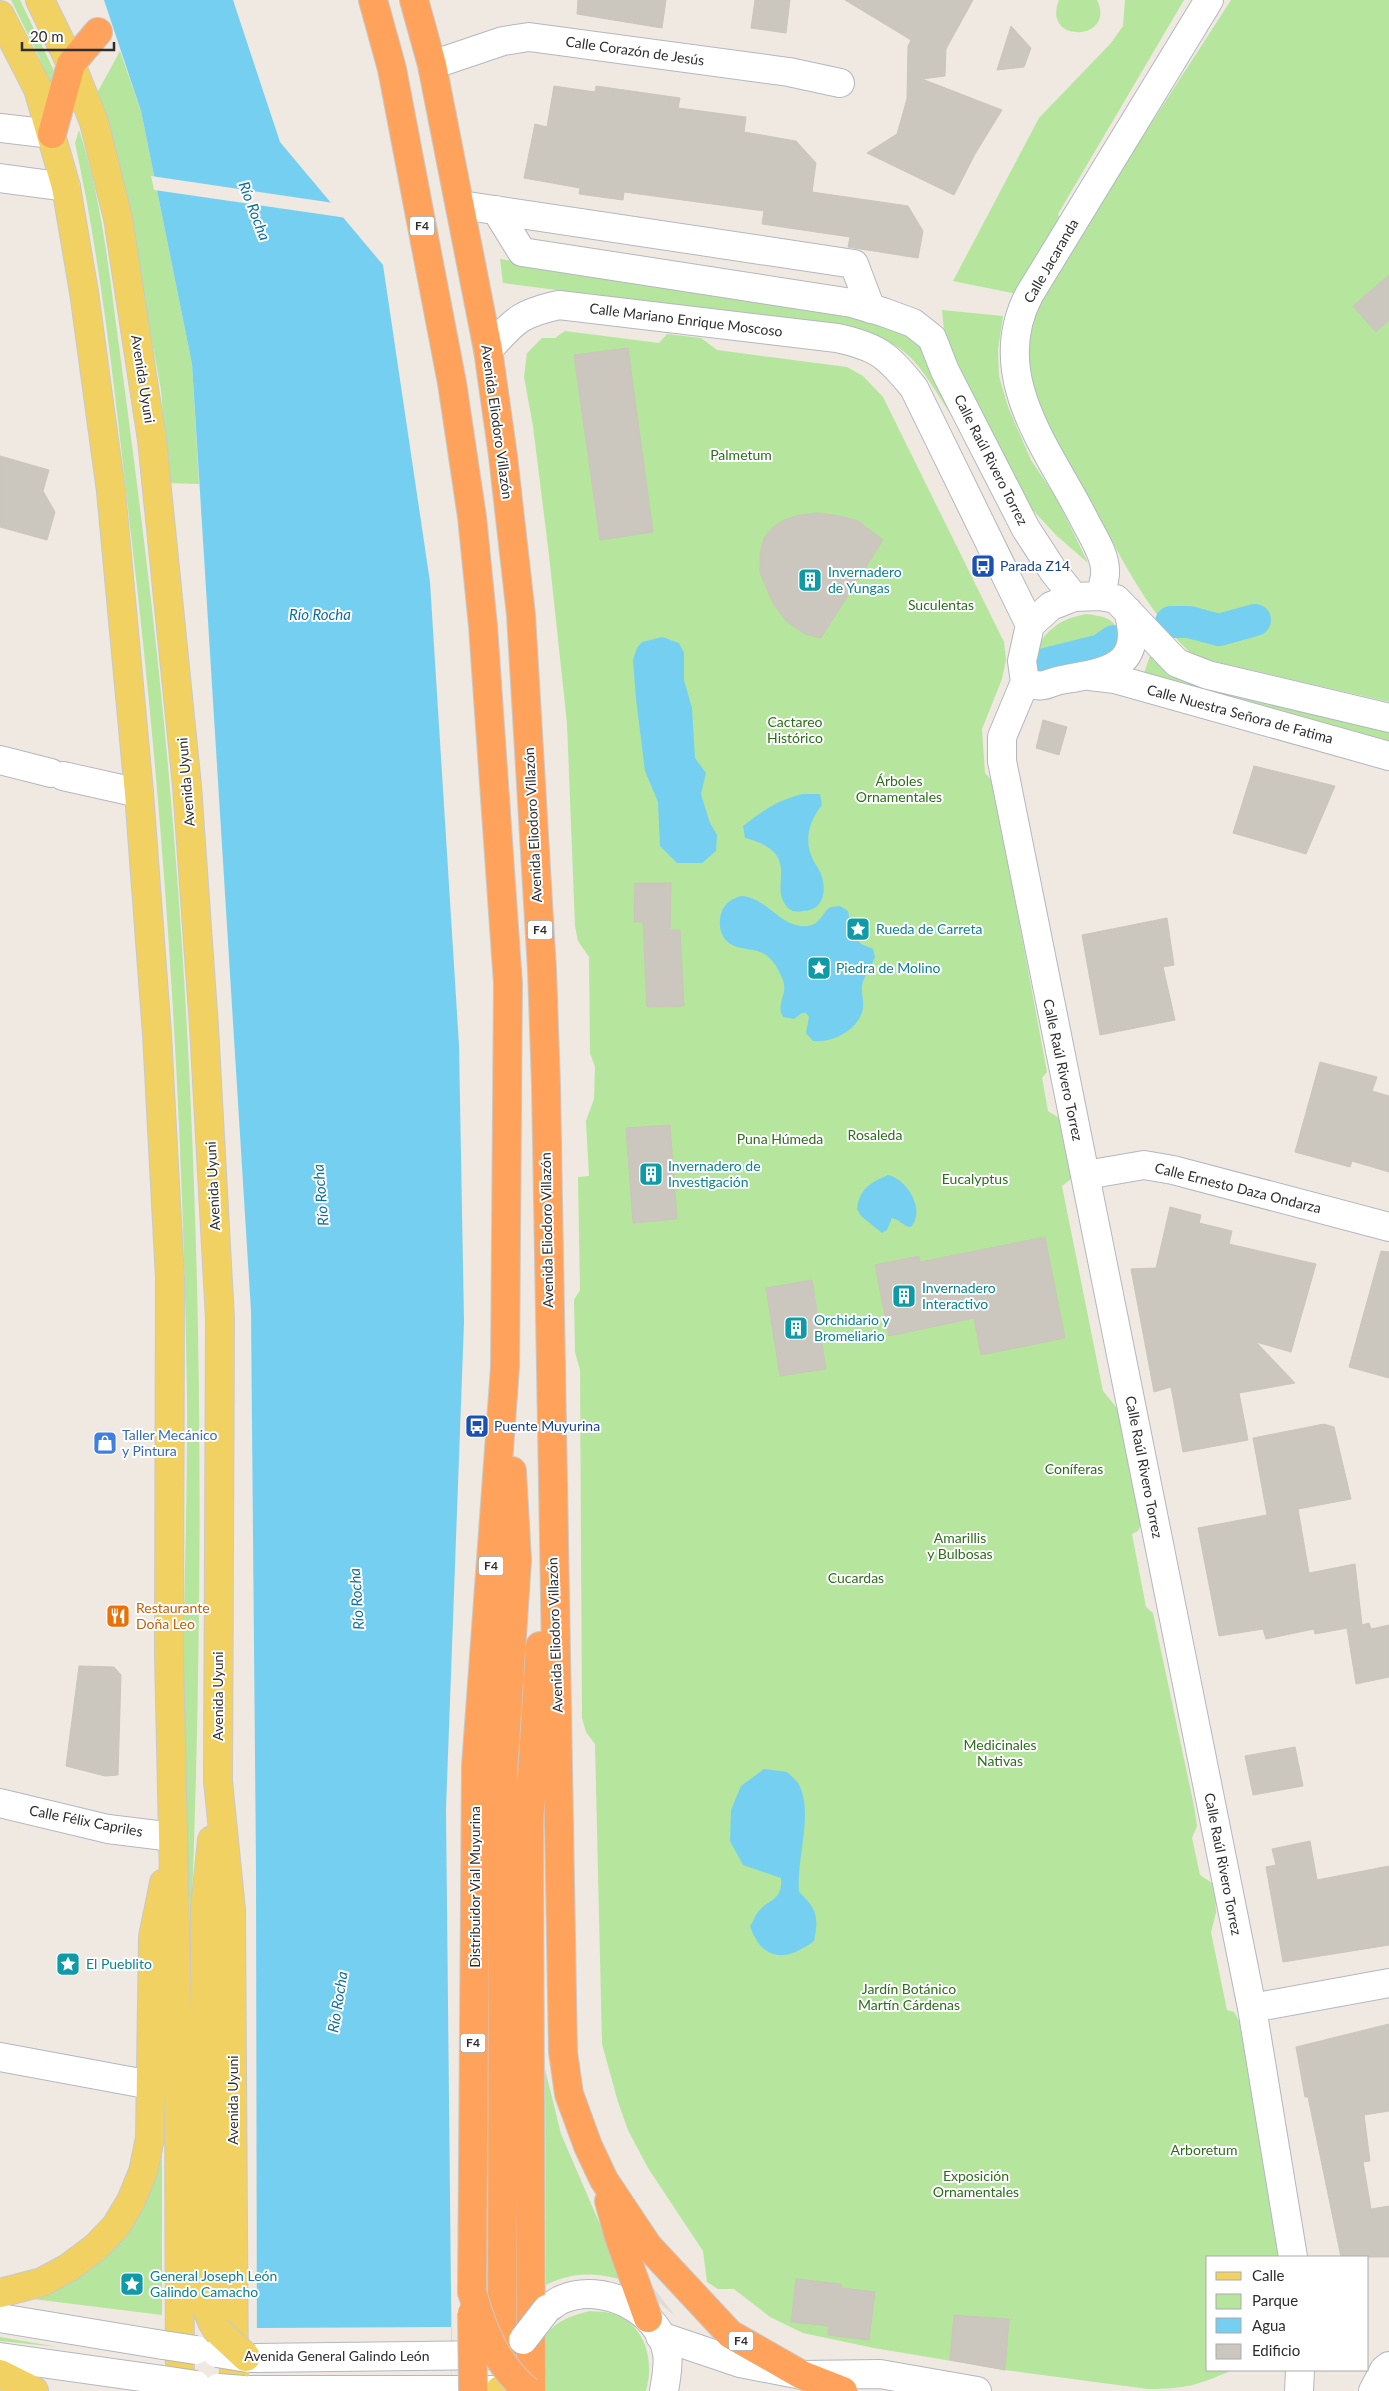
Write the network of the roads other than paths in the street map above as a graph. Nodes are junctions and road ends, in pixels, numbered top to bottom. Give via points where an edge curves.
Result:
1 (40, 0) edge
2 (373, 0) edge
3 (414, 0) edge
4 (1209, 0) edge
5 (0, 15) edge
6 (98, 32) dead end
7 (71, 64) junction
8 (432, 65) junction
9 (840, 83) dead end
10 (0, 128) edge
11 (52, 134) junction
12 (0, 178) edge
13 (66, 187) junction
14 (461, 205) junction
15 (496, 210) junction
16 (871, 309) junction
17 (488, 350) junction
18 (1087, 596) junction
19 (1128, 611) junction
20 (1030, 625) junction
21 (1090, 676) junction
22 (1024, 682) junction
23 (1389, 718) edge
24 (1389, 756) edge
25 (0, 760) edge
26 (139, 793) junction
27 (1086, 1175) junction
28 (1389, 1227) edge
29 (505, 1367) junction
30 (552, 1512) junction
31 (218, 1781) junction
32 (0, 1803) edge
33 (173, 1837) junction
34 (1389, 1983) edge
35 (1252, 2008) junction
36 (0, 2057) edge
37 (151, 2085) junction
38 (604, 2180) junction
39 (1293, 2256) edge
40 (472, 2292) junction
41 (0, 2294) edge
42 (0, 2318) edge
43 (654, 2327) junction
44 (210, 2345) junction
45 (512, 2348) junction
46 (0, 2357) edge
47 (250, 2358) joint
48 (1389, 2366) edge
49 (1300, 2371) edge
50 (0, 2374) edge
51 (802, 2374) junction
52 (220, 2389) edge
53 (34, 2391) edge
54 (462, 2391) edge
55 (506, 2391) edge
56 (530, 2391) edge
57 (664, 2391) edge
58 (844, 2391) edge
59 (977, 2391) edge
60 (1299, 2391) edge
61 (1373, 2391) edge

1 - 7 main road, Avenida Uyuni
2 - 29 highway, F4 via 392,69 452,383 472,516 483,626 508,984
3 - 8 highway, Avenida Eliodoro Villazón / F4
4 - 18 street, Calle Jacaranda via 1029,295 1017,334 1019,391 1033,428 1071,492 1106,569
5 - 11 main road via 38,89
6 - 7 highway
7 - 11 highway
7 - 31 main road, Avenida Uyuni via 94,122 118,218 152,440 186,786 204,1027 220,1319
8 - 9 street, Calle Corazón de Jesús via 503,41 529,37 789,72
8 - 14 highway, Avenida Eliodoro Villazón / F4
10 - 11 street
11 - 13 main road
12 - 13 street
13 - 26 main road via 111,491
14 - 15 street
14 - 17 highway, Avenida Eliodoro Villazón / F4
15 - 16 street via 522,252 852,303
15 - 16 street via 854,264
16 - 18 street, Calle Raúl Rivero Torrez via 913,323 932,338 945,371 1026,529 1054,572
17 - 20 street, Calle Mariano Enrique Moscoso via 515,321 532,311 559,305 837,338 878,351 914,388
17 - 30 highway, Avenida Eliodoro Villazón / F4 via 521,615 542,970
18 - 19 street via 1116,599
18 - 20 street via 1051,606
19 - 21 street via 1132,641 1126,656 1111,669
19 - 23 street via 1177,663 1208,675
20 - 22 street via 1022,661
21 - 22 street via 1040,687
21 - 24 street, Calle Nuestra Señora de Fatima via 1115,679
22 - 27 street, Calle Raúl Rivero Torrez via 1002,737 1002,761
25 - 26 street
26 - 33 main road via 157,1034 170,1278 169,1655
27 - 28 street, Calle Ernesto Daza Ondarza via 1144,1166 1173,1170
27 - 35 street, Calle Raúl Rivero Torrez
29 - 40 highway, Distribuidor Vial Muyurina / F4 via 476,1766
29 - 45 highway via 518,1560 504,1773
30 - 38 highway, Avenida Eliodoro Villazón / F4 via 563,2052 569,2094
30 - 56 highway via 529,1824
31 - 44 main road via 205,1909 206,2298
31 - 52 main road, Avenida Uyuni via 230,1910
32 - 33 street, Calle Félix Capriles via 108,1828
33 - 37 main road via 153,1937
33 - 52 main road via 179,2105
34 - 35 street
35 - 39 street, Calle Raúl Rivero Torrez
36 - 37 street
37 - 41 main road via 150,2138 144,2172 116,2226 96,2248 68,2268 42,2282
38 - 43 highway via 619,2237
38 - 51 highway, Avenida Eliodoro Villazón / F4 via 648,2246 730,2334
40 - 54 highway, bridge
40 - 56 highway, Distribuidor Vial Muyurina / F4, bridge via 488,2340 508,2372
42 - 44 street, bridge via 163,2345
43 - 45 street, bridge via 632,2305 612,2297 564,2298 547,2309
43 - 51 street via 740,2363
43 - 57 street via 667,2351
44 - 47 main road, bridge
45 - 47 street, Avenida General Galindo León via 451,2355
45 - 55 street, bridge via 518,2375
46 - 52 street
48 - 61 street
49 - 60 street
50 - 53 main road
51 - 58 highway, F4
51 - 59 street via 880,2374
52 - 54 street
54 - 55 street

